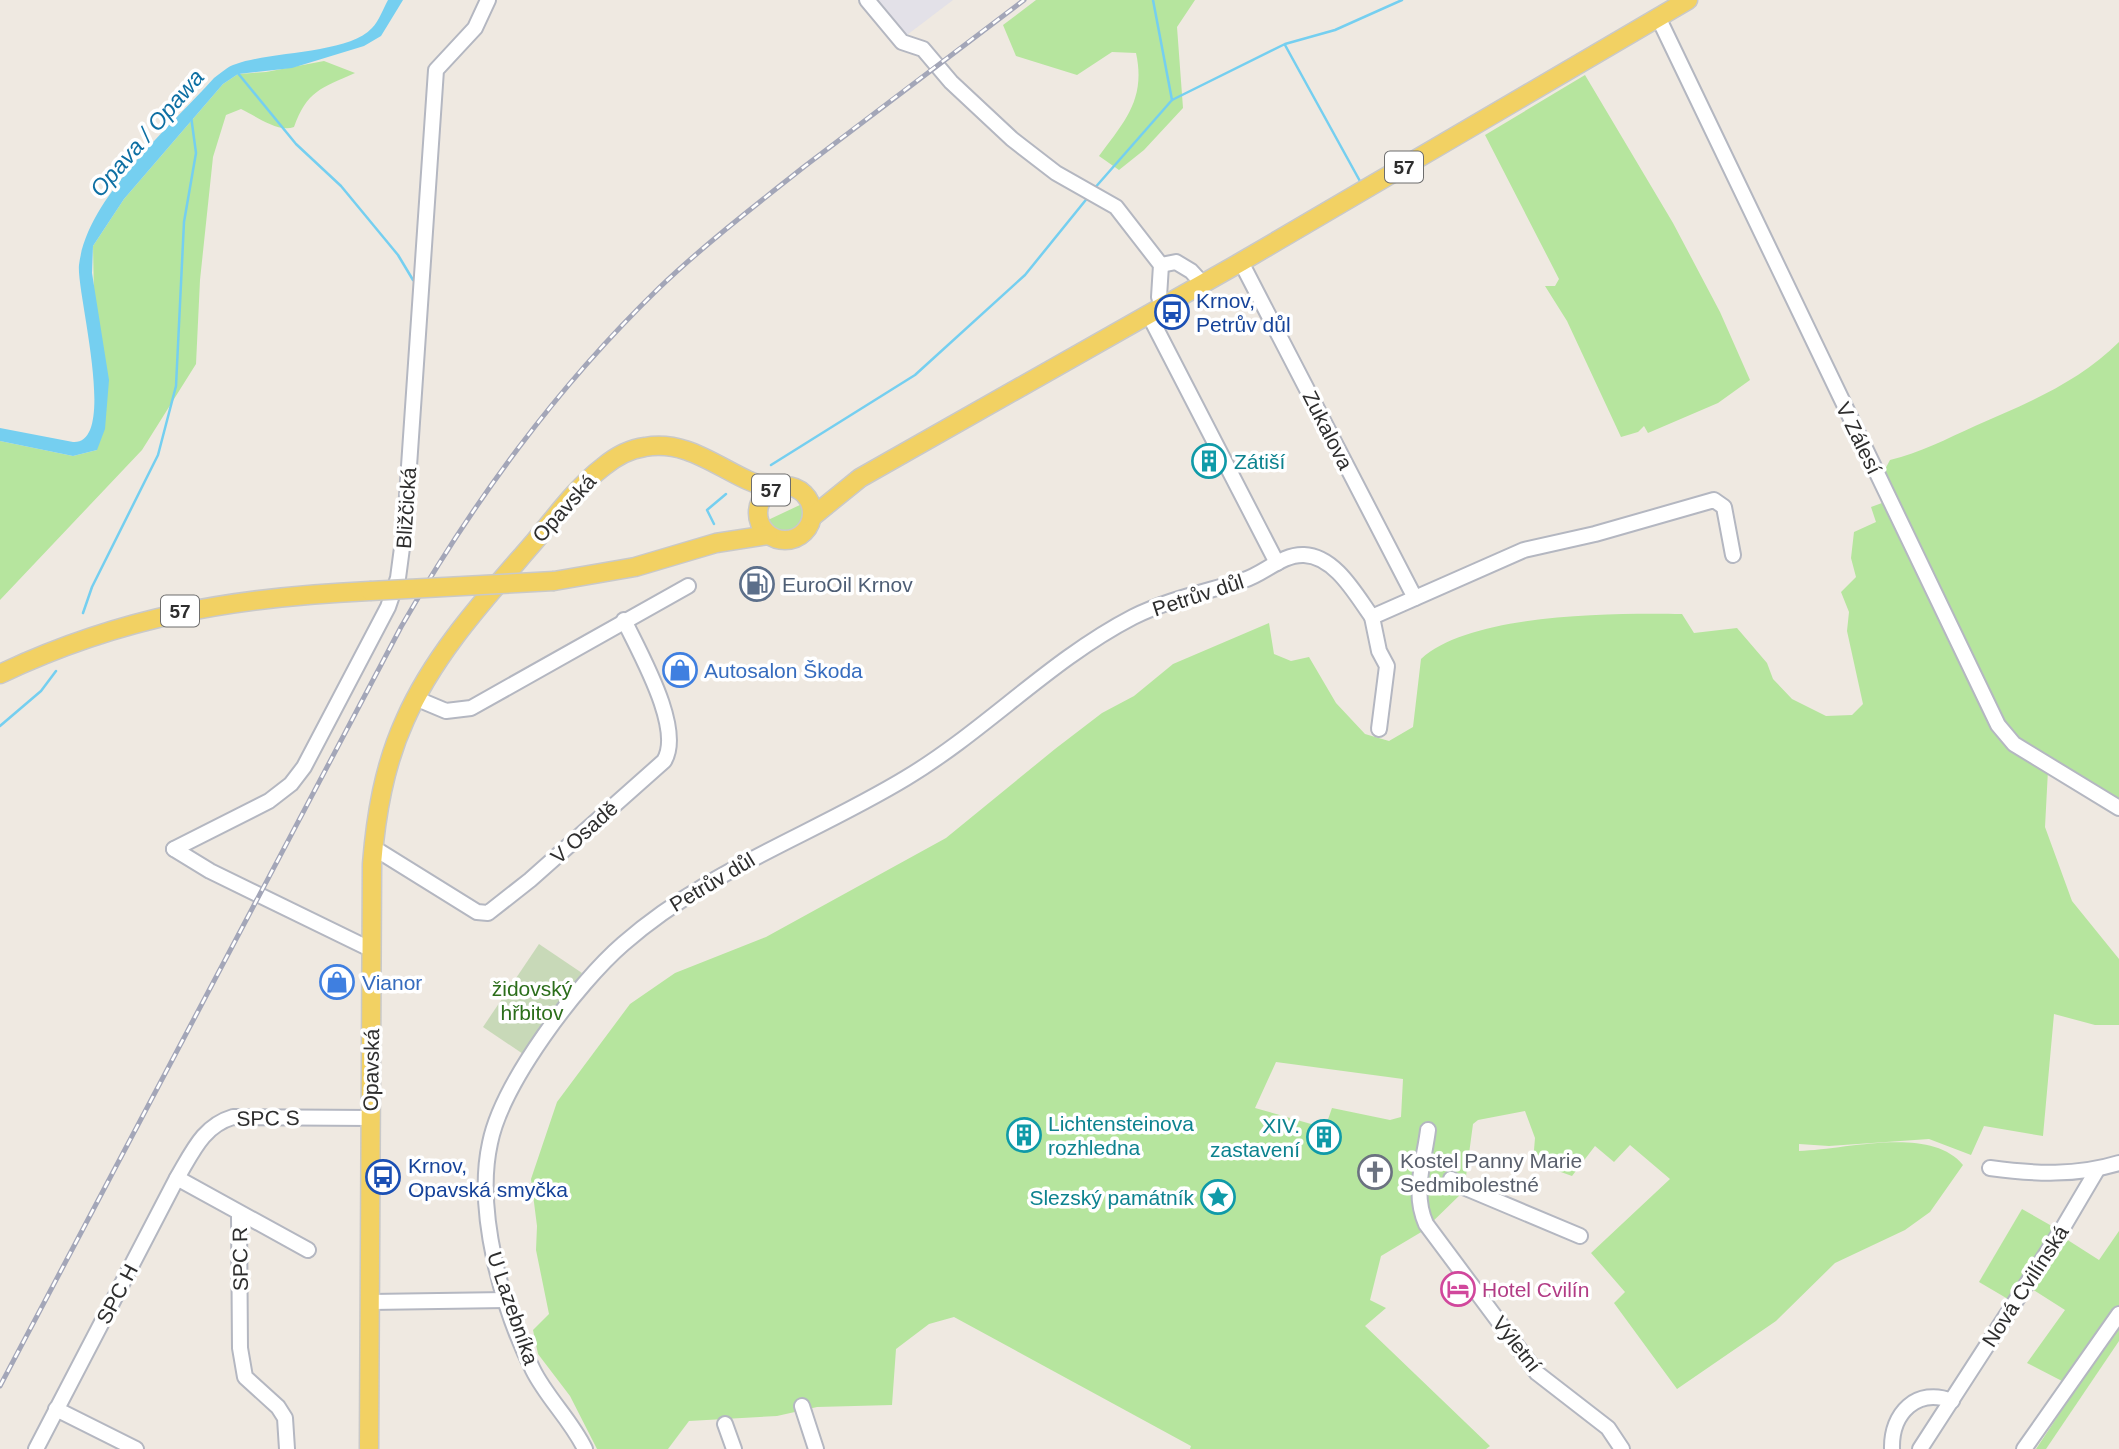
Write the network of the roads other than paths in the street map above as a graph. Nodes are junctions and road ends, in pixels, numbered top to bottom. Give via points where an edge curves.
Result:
1 (488, 0) edge
2 (867, 0) edge
3 (1688, 0) edge
4 (1658, 17) junction
5 (1241, 262) junction
6 (1161, 265) junction
7 (1203, 284) junction
8 (1156, 311) junction
9 (732, 474) junction
10 (860, 478) junction
11 (773, 489) junction
12 (805, 494) junction
13 (758, 510) junction
14 (812, 517) junction
15 (768, 535) junction
16 (716, 543) junction
17 (1733, 555) dead end
18 (1277, 563) junction
19 (688, 586) dead end
20 (1415, 598) junction
21 (1372, 617) junction
22 (624, 620) junction
23 (0, 674) edge
24 (415, 698) junction
25 (1379, 729) dead end
26 (2119, 808) edge
27 (373, 848) junction
28 (372, 950) junction
29 (593, 973) joint
30 (371, 1118) junction
31 (1428, 1129) dead end
32 (2119, 1163) edge
33 (1990, 1168) dead end
34 (2097, 1170) junction
35 (177, 1178) junction
36 (1451, 1179) dead end
37 (239, 1215) junction
38 (1580, 1236) dead end
39 (308, 1250) dead end
40 (506, 1300) junction
41 (371, 1301) junction
42 (2119, 1314) edge
43 (1952, 1401) junction
44 (802, 1406) dead end
45 (56, 1409) junction
46 (725, 1423) dead end
47 (284, 1444) edge
48 (36, 1449) edge
49 (136, 1449) edge
50 (369, 1449) edge
51 (585, 1449) edge
52 (734, 1449) edge
53 (816, 1449) edge
54 (1622, 1449) edge
55 (1892, 1449) edge
56 (1920, 1449) edge
57 (2024, 1449) edge

1 - 28 street, Bližčická via 475,29 436,71 404,539 395,589 311,756 291,784 257,809 174,849
2 - 6 street via 902,42 923,49 1012,139 1056,173 1116,207
3 - 4 main road, 57
4 - 5 main road, 57
4 - 26 street, V Zálesí via 1998,725 2014,744
5 - 7 main road, 57
5 - 20 street, Zukalova
6 - 7 street via 1176,262
6 - 8 street
7 - 8 main road, 57
8 - 10 main road, 57
8 - 18 street
9 - 11 main road, Opavská
9 - 13 main road
9 - 24 main road, Opavská via 699,454 668,446 635,449 609,462 585,483 466,622
10 - 12 main road, 57
10 - 14 main road, 57
11 - 12 main road, 57 via 792,487
11 - 13 main road, 57
12 - 14 main road, 57
13 - 15 main road, 57
13 - 16 main road, 57 via 745,526
14 - 15 main road, 57 via 807,530 795,539
15 - 16 main road, 57
16 - 23 main road, 57, bridge via 635,567 554,581 249,599 169,614 74,642
17 - 20 street via 1724,507 1714,500 1524,550
18 - 21 street, Petrův důl via 1304,555 1323,561
18 - 29 street, Petrův důl via 1260,575 1166,602 1131,618 1035,681 908,777 734,866 665,911
19 - 22 street
20 - 21 street
21 - 25 street via 1379,651 1388,666
22 - 24 street via 467,710 446,711
22 - 27 street, V Osadě via 668,720 671,743 664,761 488,914 477,912
24 - 27 main road, Opavská via 387,771
27 - 28 main road, Opavská
28 - 30 main road, Opavská
29 - 40 street, U Lazebníka via 504,1098 489,1144 489,1234
30 - 35 street, SPC S via 233,1117 216,1122 203,1134
30 - 41 main road, Opavská
31 - 54 street, Výletní via 1419,1184 1426,1224 1537,1373 1608,1428
32 - 34 street
33 - 34 street via 2046,1174
34 - 43 street, Nová Cvilínská
35 - 37 street
35 - 45 street, SPC H
36 - 38 street
37 - 39 street
37 - 47 street, SPC R via 244,1377 285,1418
40 - 41 street
40 - 51 street, U Lazebníka via 533,1371
41 - 50 main road, Opavská
42 - 57 street
43 - 55 street via 1929,1395 1913,1403 1897,1422
43 - 56 street, Nová Cvilínská
44 - 53 street
45 - 48 street, SPC H
45 - 49 street
46 - 52 street

